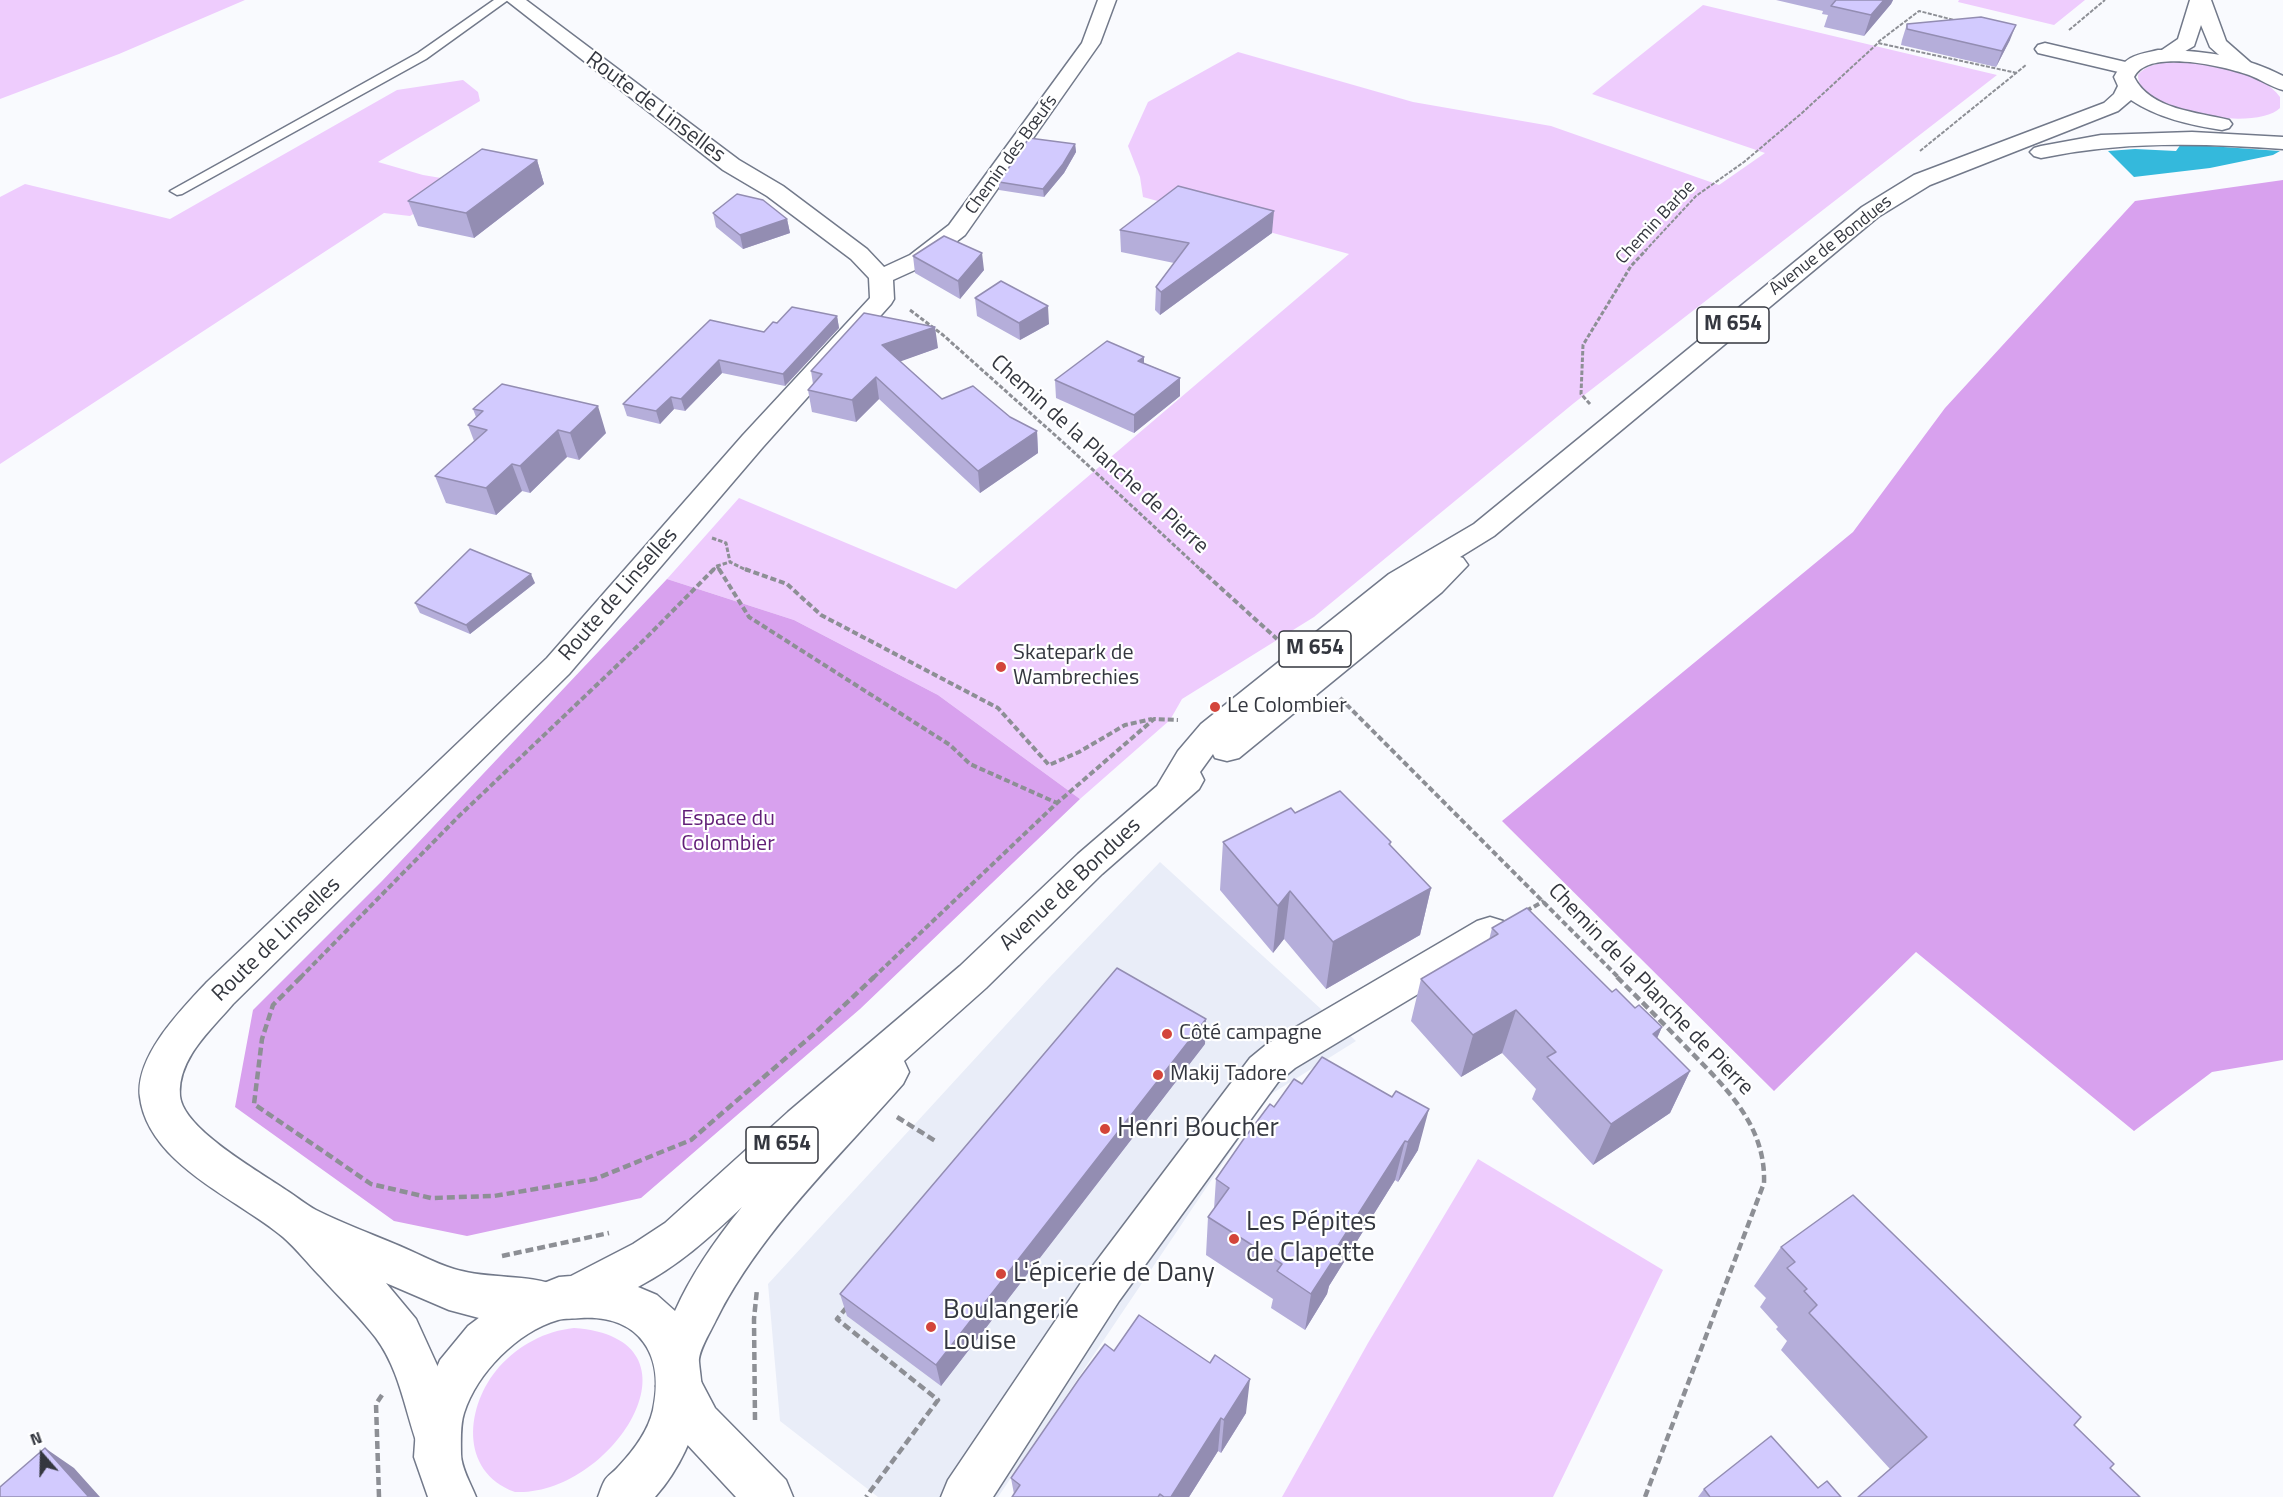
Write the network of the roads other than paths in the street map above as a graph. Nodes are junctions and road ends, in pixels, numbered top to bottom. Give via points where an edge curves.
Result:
1 (502, 0) edge
2 (515, 0) edge
3 (1107, 0) edge
4 (2200, 0) edge
5 (2045, 49) dead end
6 (2163, 56) junction
7 (2243, 66) junction
8 (2128, 77) junction
9 (2283, 84) edge
10 (2201, 120) junction
11 (2279, 133) edge
12 (2000, 149) junction
13 (177, 191) dead end
14 (1883, 203) junction
15 (881, 288) junction
16 (1484, 530) junction
17 (1170, 794) junction
18 (1490, 932) dead end
19 (973, 977) junction
20 (298, 1223) junction
21 (562, 1299) junction
22 (678, 1373) junction
23 (437, 1435) junction
24 (447, 1494) edge
25 (622, 1497) edge
26 (769, 1497) edge
27 (965, 1497) edge

1 - 13 lane via 422,56
2 - 15 main road, Route de Linselles via 731,165 775,191 850,247 869,262
3 - 15 main road, Chemin des Bœufs via 1091,43 957,230
4 - 6 main road via 2187,42
4 - 7 main road via 2217,43
5 - 8 main road
6 - 7 main road via 2202,57
6 - 8 main road via 2144,59
7 - 9 main road
8 - 10 main road via 2141,97
8 - 12 main road, Avenue de Bondues / M 654 via 2123,97 2111,107
10 - 11 main road
10 - 12 main road, Avenue de Bondues / M 654 via 2145,119
11 - 14 main road via 2092,142 1993,165
12 - 14 main road, Avenue de Bondues / M 654 via 1922,180
14 - 16 main road, Avenue de Bondues / M 654
15 - 20 main road, Route de Linselles via 550,674 220,993 172,1052 159,1096 164,1116 192,1148
16 - 17 main road, Avenue de Bondues / M 654 via 1431,585
16 - 17 main road, Avenue de Bondues / M 654 via 1399,581 1213,732
17 - 19 main road, Avenue de Bondues / M 654
18 - 27 main road via 1281,1056 1264,1070 1104,1286
19 - 21 main road, Avenue de Bondues / M 654 via 680,1237 648,1259
19 - 22 main road, Avenue de Bondues / M 654 via 738,1247 704,1299
20 - 21 main road, Route de Linselles via 449,1289 479,1297
20 - 23 main road, Route de Linselles via 393,1324 419,1371
21 - 22 main road, Route de Linselles via 609,1296 641,1310 662,1328
21 - 23 main road, Avenue de Bondues via 521,1312 472,1353 448,1392
22 - 25 main road via 675,1417 662,1449
22 - 26 main road, Route de Linselles via 699,1424
23 - 24 main road via 437,1453

